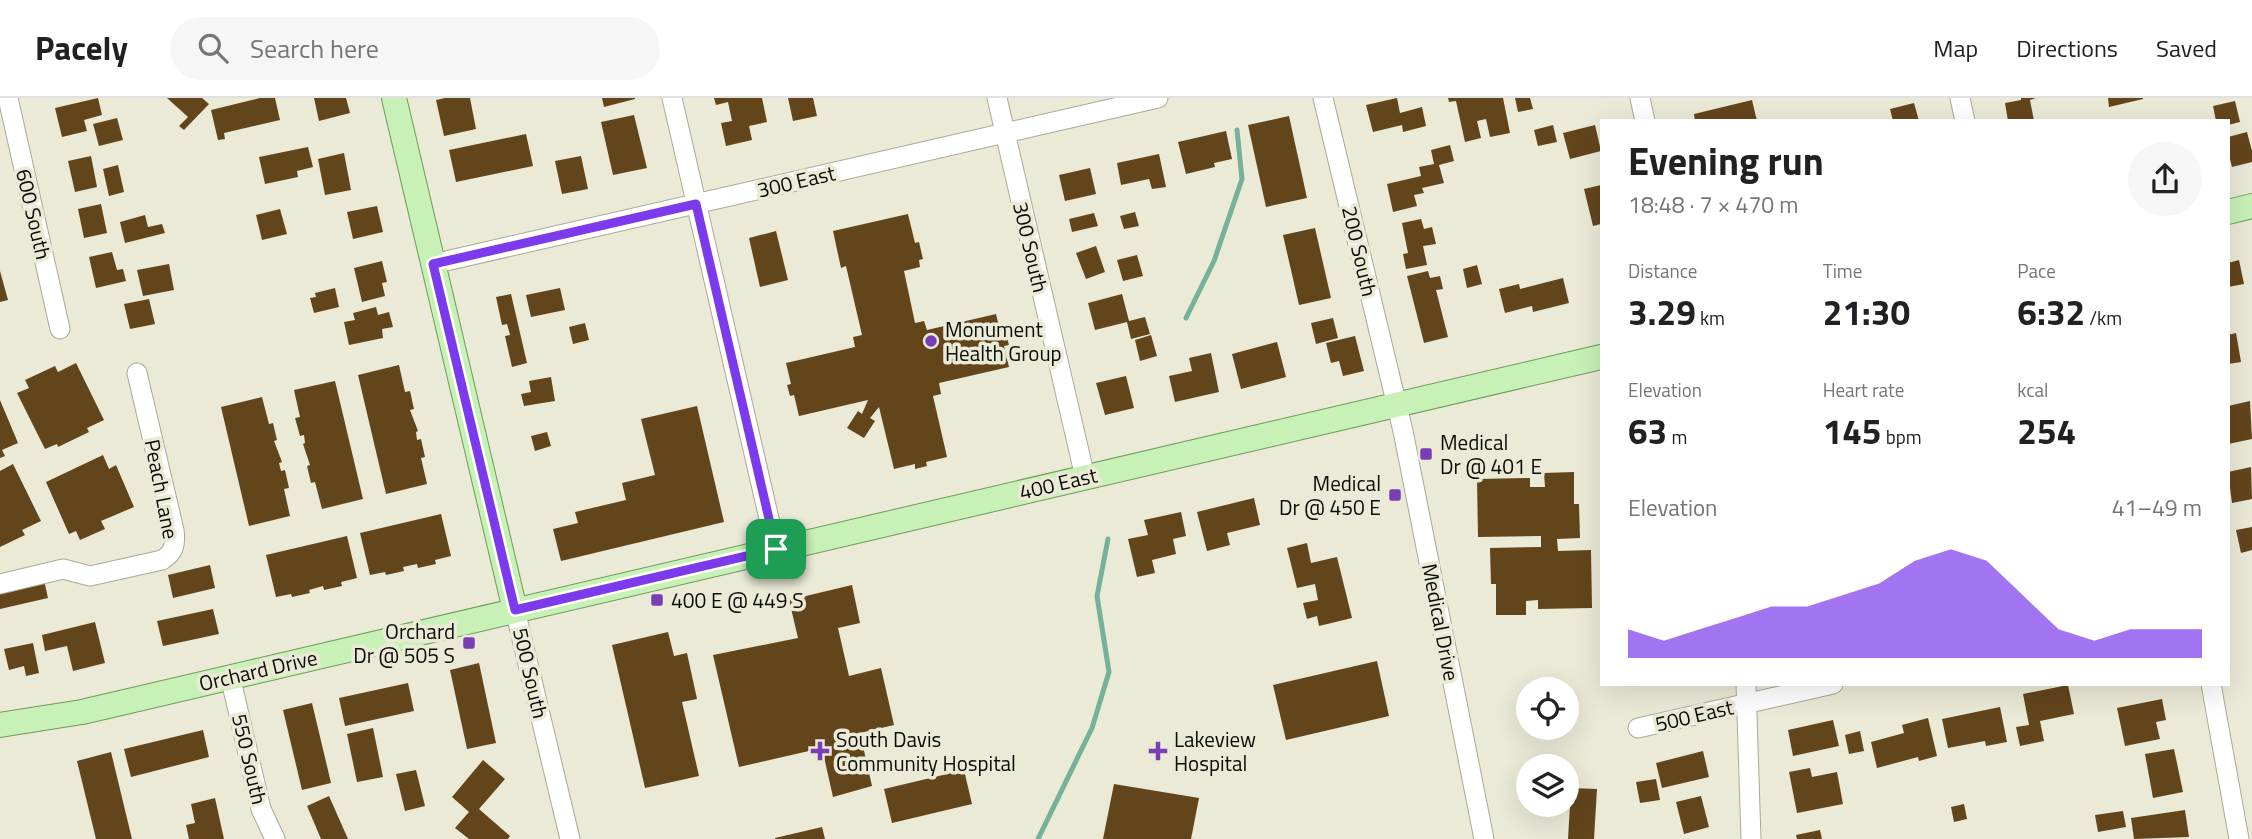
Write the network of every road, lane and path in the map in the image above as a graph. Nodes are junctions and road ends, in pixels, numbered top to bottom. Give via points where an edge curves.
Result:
1 (8, 98) edge
2 (394, 98) edge
3 (672, 98) edge
4 (997, 98) edge
5 (1158, 98) edge
6 (1323, 98) edge
7 (1640, 98) edge
8 (1960, 98) edge
9 (1645, 119) edge
10 (1965, 119) edge
11 (1005, 133) junction
12 (696, 204) junction
13 (2252, 206) edge
14 (2230, 212) edge
15 (433, 264) junction
16 (60, 329) dead end
17 (1600, 357) edge
18 (138, 373) dead end
19 (1396, 405) junction
20 (1085, 477) junction
21 (776, 549) junction
22 (0, 584) edge
23 (515, 610) junction
24 (230, 676) junction
25 (1815, 686) edge
26 (2211, 686) edge
27 (1746, 694) edge
28 (0, 725) edge
29 (1638, 728) dead end
30 (275, 839) edge
31 (569, 839) edge
32 (1484, 839) edge
33 (1751, 839) edge
34 (2239, 839) edge

1 - 16 street, 600 South
2 - 15 main road, 500 South
3 - 12 street
4 - 11 street, 300 South
5 - 11 street, 300 East
6 - 19 street, 200 South
7 - 9 street
8 - 10 street
11 - 12 street, 300 East
11 - 20 street, 300 South
12 - 15 street, 300 East
12 - 21 street
13 - 14 main road
15 - 23 main road, 500 South
17 - 19 main road, 400 East
18 - 22 street, Peach Lane via 174,530 170,555 162,561 90,576 63,569
19 - 20 main road, 400 East
19 - 32 street, Medical Drive
20 - 21 main road, 400 East
21 - 23 main road, 400 East
23 - 24 main road, Orchard Drive
23 - 31 street, 500 South
24 - 28 main road, Orchard Drive via 82,712
24 - 30 street, 550 South via 261,809
25 - 27 street, 500 East
26 - 34 street
27 - 29 street, 500 East
27 - 33 street

